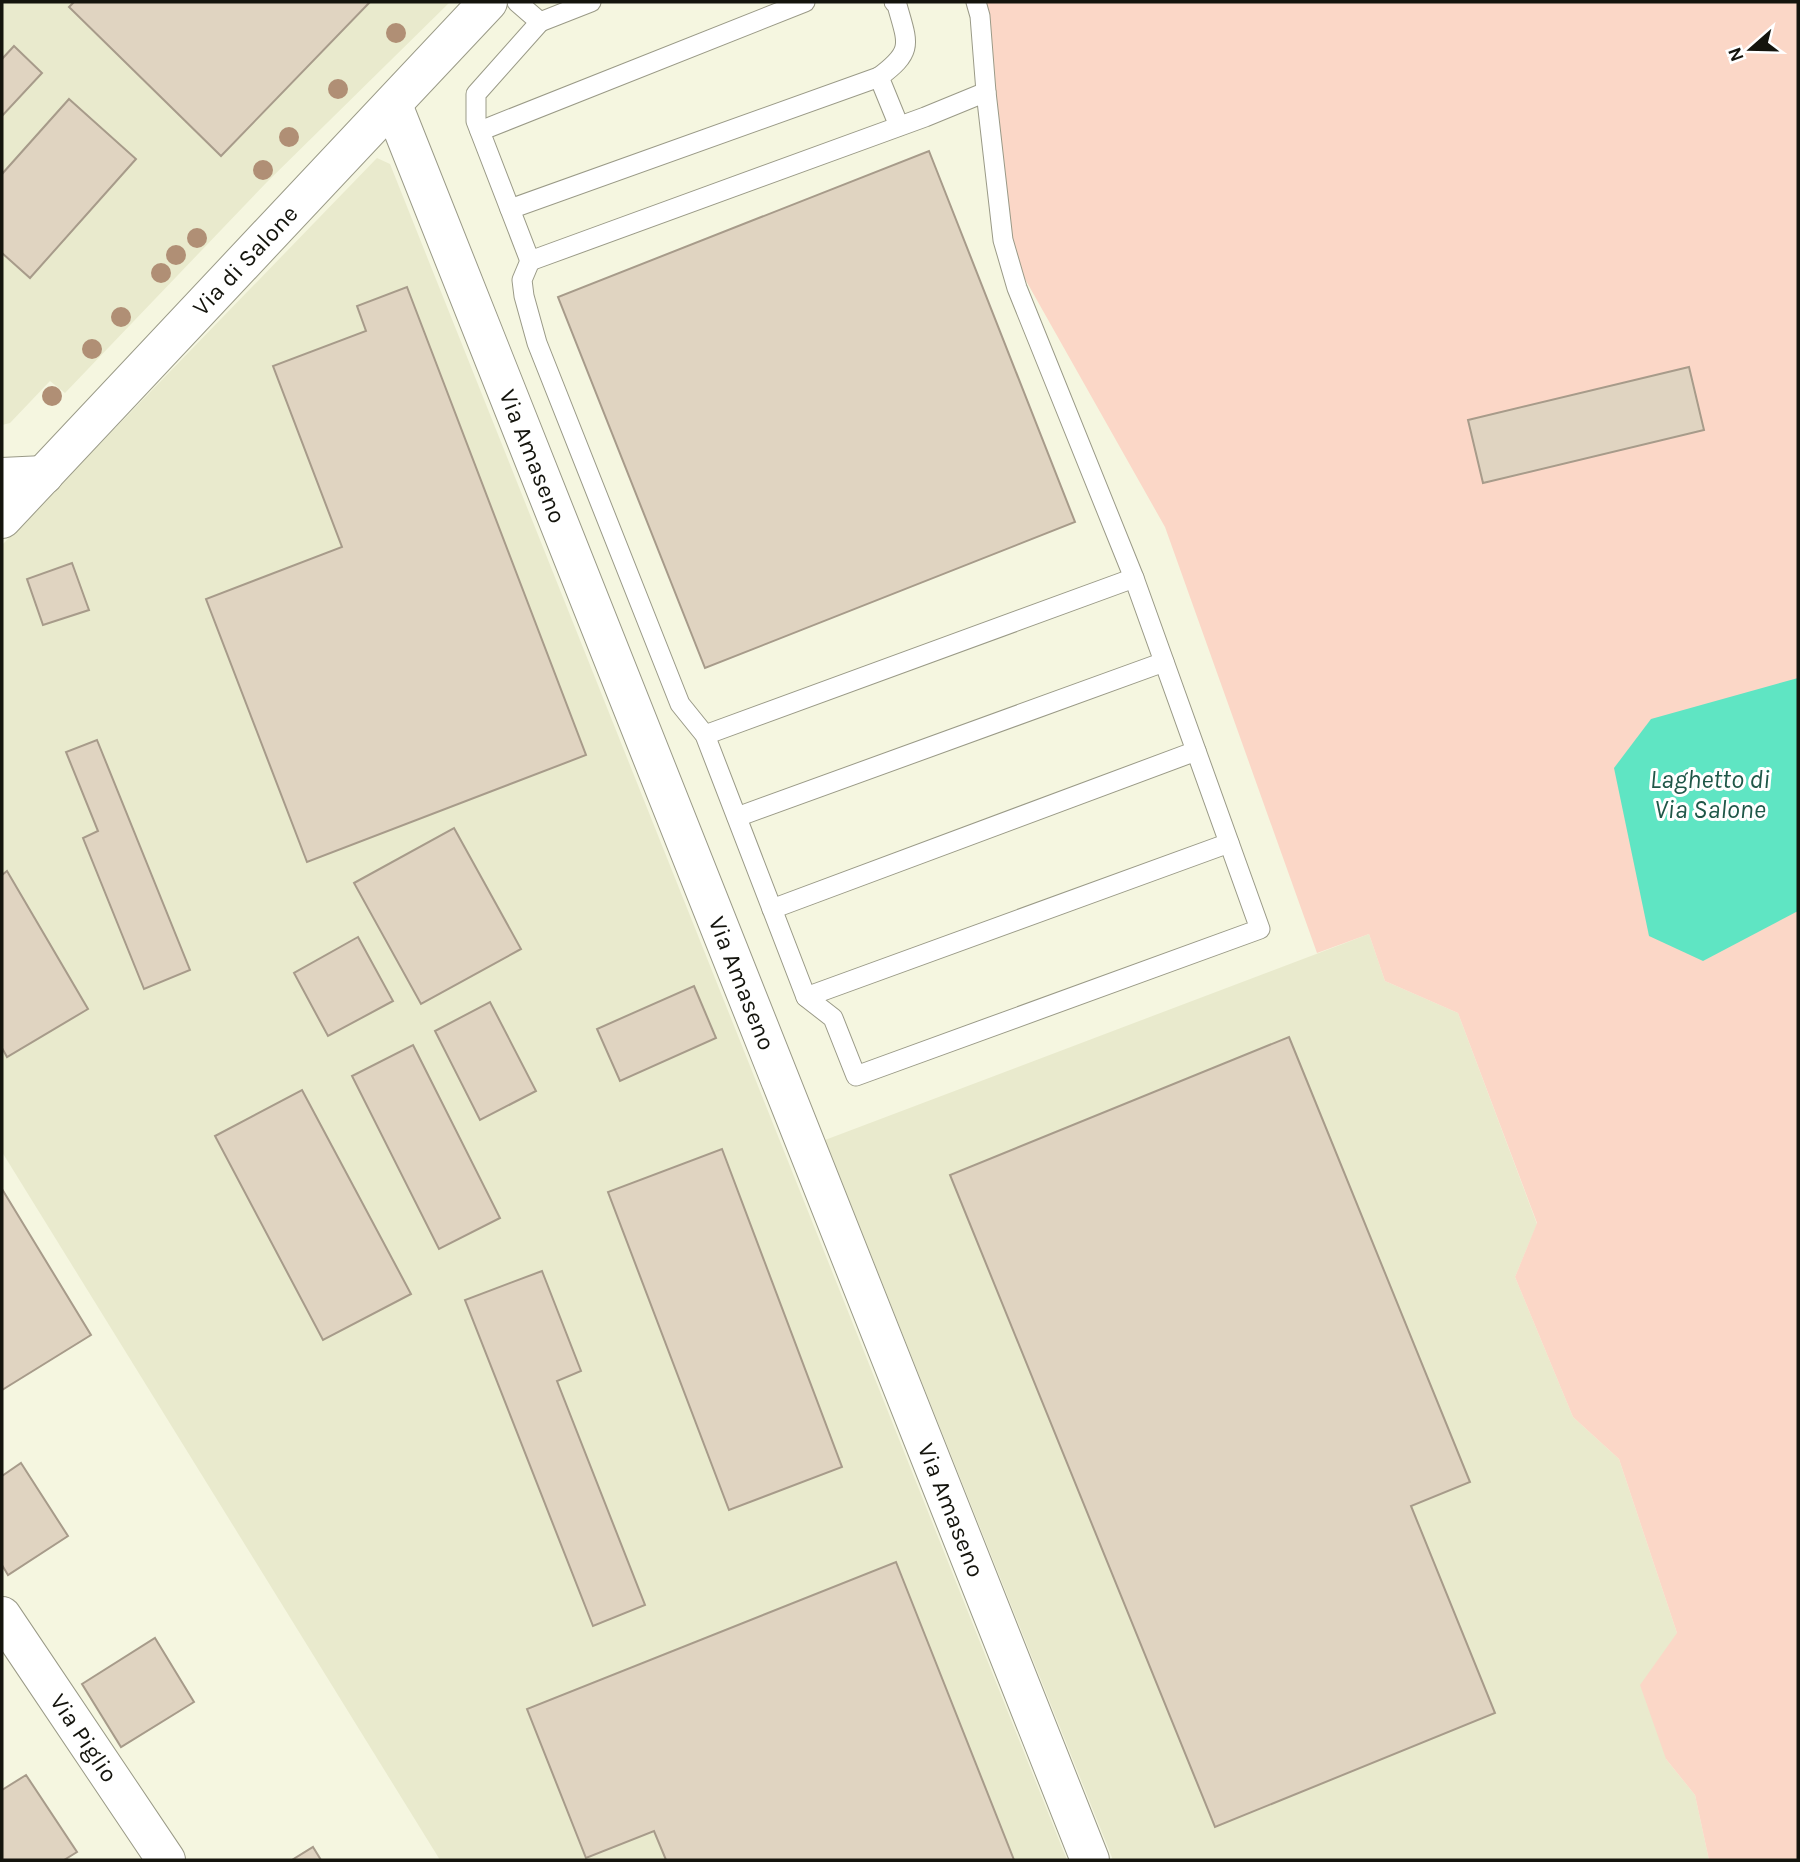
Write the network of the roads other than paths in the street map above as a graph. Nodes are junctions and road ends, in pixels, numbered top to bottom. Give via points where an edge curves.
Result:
1 (488, 2) edge
2 (517, 2) edge
3 (591, 2) edge
4 (806, 2) edge
5 (894, 2) edge
6 (976, 2) edge
7 (540, 22) junction
8 (879, 77) junction
9 (986, 92) junction
10 (393, 105) junction
11 (899, 127) junction
12 (480, 131) junction
13 (510, 209) junction
14 (530, 261) junction
15 (44, 475) junction
16 (2, 477) edge
17 (2, 519) edge
18 (1134, 579) junction
19 (1164, 662) junction
20 (705, 735) junction
21 (1196, 751) junction
22 (737, 817) junction
23 (1229, 843) junction
24 (772, 909) junction
25 (806, 997) junction
26 (2, 1616) edge
27 (166, 1860) edge
28 (1090, 1860) edge

1 - 10 street, Via di Salone
2 - 7 lane
3 - 7 lane
4 - 12 lane
5 - 8 lane via 907,42 900,61
6 - 9 lane
7 - 12 lane via 475,94
8 - 11 lane
8 - 13 lane
9 - 11 lane
9 - 18 lane via 1003,240 1017,288
10 - 15 street, Via di Salone
10 - 28 street, Via Amaseno
11 - 14 lane
12 - 13 lane
13 - 14 lane
14 - 20 lane via 522,280 537,343 680,704
15 - 16 street
15 - 17 street, Via di Salone
18 - 19 lane
18 - 20 lane
19 - 21 lane
19 - 22 lane
20 - 22 lane
21 - 23 lane
21 - 24 lane
22 - 24 lane
23 - 25 lane
23 - 25 lane via 1260,929 895,1062 856,1076 833,1018
24 - 25 lane
26 - 27 street, Via Piglio

